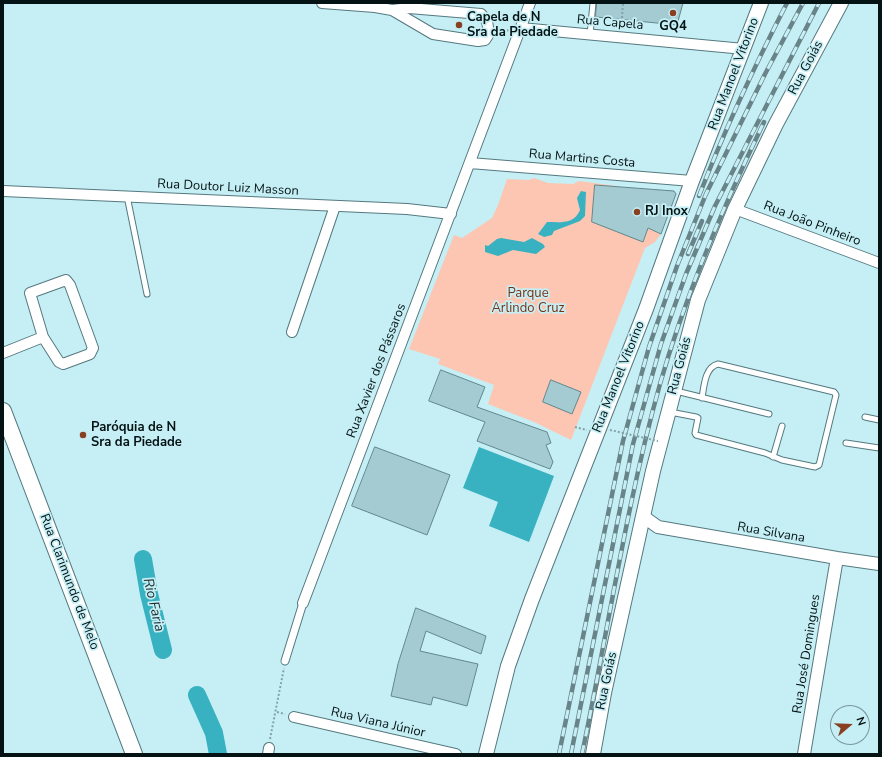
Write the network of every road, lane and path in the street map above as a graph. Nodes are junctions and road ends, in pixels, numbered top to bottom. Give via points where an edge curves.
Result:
1 (322, 3) edge
2 (530, 3) edge
3 (593, 3) edge
4 (623, 3) edge
5 (761, 3) edge
6 (841, 3) edge
7 (392, 10) junction
8 (622, 18) dead end
9 (521, 28) junction
10 (489, 34) junction
11 (590, 35) junction
12 (744, 49) junction
13 (470, 163) junction
14 (692, 181) junction
15 (3, 191) edge
16 (127, 196) junction
17 (335, 206) junction
18 (735, 209) junction
19 (451, 214) junction
20 (879, 263) edge
21 (147, 294) dead end
22 (292, 332) dead end
23 (43, 337) junction
24 (3, 353) edge
25 (673, 390) junction
26 (702, 398) junction
27 (3, 411) edge
28 (667, 412) junction
29 (768, 414) dead end
30 (865, 417) dead end
31 (879, 420) edge
32 (782, 426) dead end
33 (610, 430) dead end
34 (7, 433) edge
35 (658, 441) dead end
36 (846, 443) dead end
37 (879, 448) edge
38 (773, 457) junction
39 (644, 517) junction
40 (658, 527) junction
41 (640, 534) junction
42 (837, 558) junction
43 (879, 564) edge
44 (303, 603) joint
45 (285, 661) joint
46 (294, 717) dead end
47 (269, 748) edge
48 (134, 754) edge
49 (456, 754) edge
50 (486, 754) edge
51 (593, 754) edge
52 (804, 754) edge

1 - 7 street
2 - 9 street, Rua Xavier dos Pássaros
3 - 11 lane
4 - 8 path
5 - 12 main road, Rua Manoel Vitorino
6 - 18 main road, Rua Goiás via 776,124
7 - 10 street via 434,34 478,42 485,40
7 - 10 street via 409,8 481,14 487,21
9 - 10 path
9 - 11 street, Rua Capela
9 - 13 street, Rua Xavier dos Pássaros
11 - 12 street, Rua Capela
12 - 14 main road, Rua Manoel Vitorino
13 - 14 street, Rua Martins Costa
13 - 19 street, Rua Xavier dos Pássaros
14 - 50 main road, Rua Manoel Vitorino via 646,309 578,477 510,660
15 - 16 street, Rua Doutor Luiz Masson
16 - 17 street, Rua Doutor Luiz Masson
16 - 21 lane
17 - 19 street, Rua Doutor Luiz Masson
17 - 22 street
18 - 20 street, Rua João Pinheiro
18 - 25 main road, Rua Goiás via 698,300
19 - 44 street, Rua Xavier dos Pássaros
23 - 23 street via 30,293 66,280 93,352 61,364
23 - 24 street
25 - 26 lane
25 - 28 main road, Rua Goiás
26 - 29 lane
26 - 38 lane via 708,372 713,365 718,364 834,392 836,395 819,465
27 - 34 main road, Rua Clarimundo de Melo
28 - 38 lane via 698,418 696,435
28 - 39 main road, Rua Goiás via 652,470
30 - 31 lane
32 - 38 lane
33 - 35 path, bridge
34 - 48 main road, Rua Clarimundo de Melo
36 - 37 lane
39 - 40 street, Rua Silvana
39 - 41 main road, Rua Goiás
40 - 41 street
40 - 42 street, Rua Silvana
41 - 51 main road, Rua Goiás
42 - 43 street, Rua Silvana
42 - 52 street, Rua José Domingues
44 - 45 street, Rua Xavier dos Pássaros
45 - 47 path
46 - 49 street, Rua Viana Júnior

